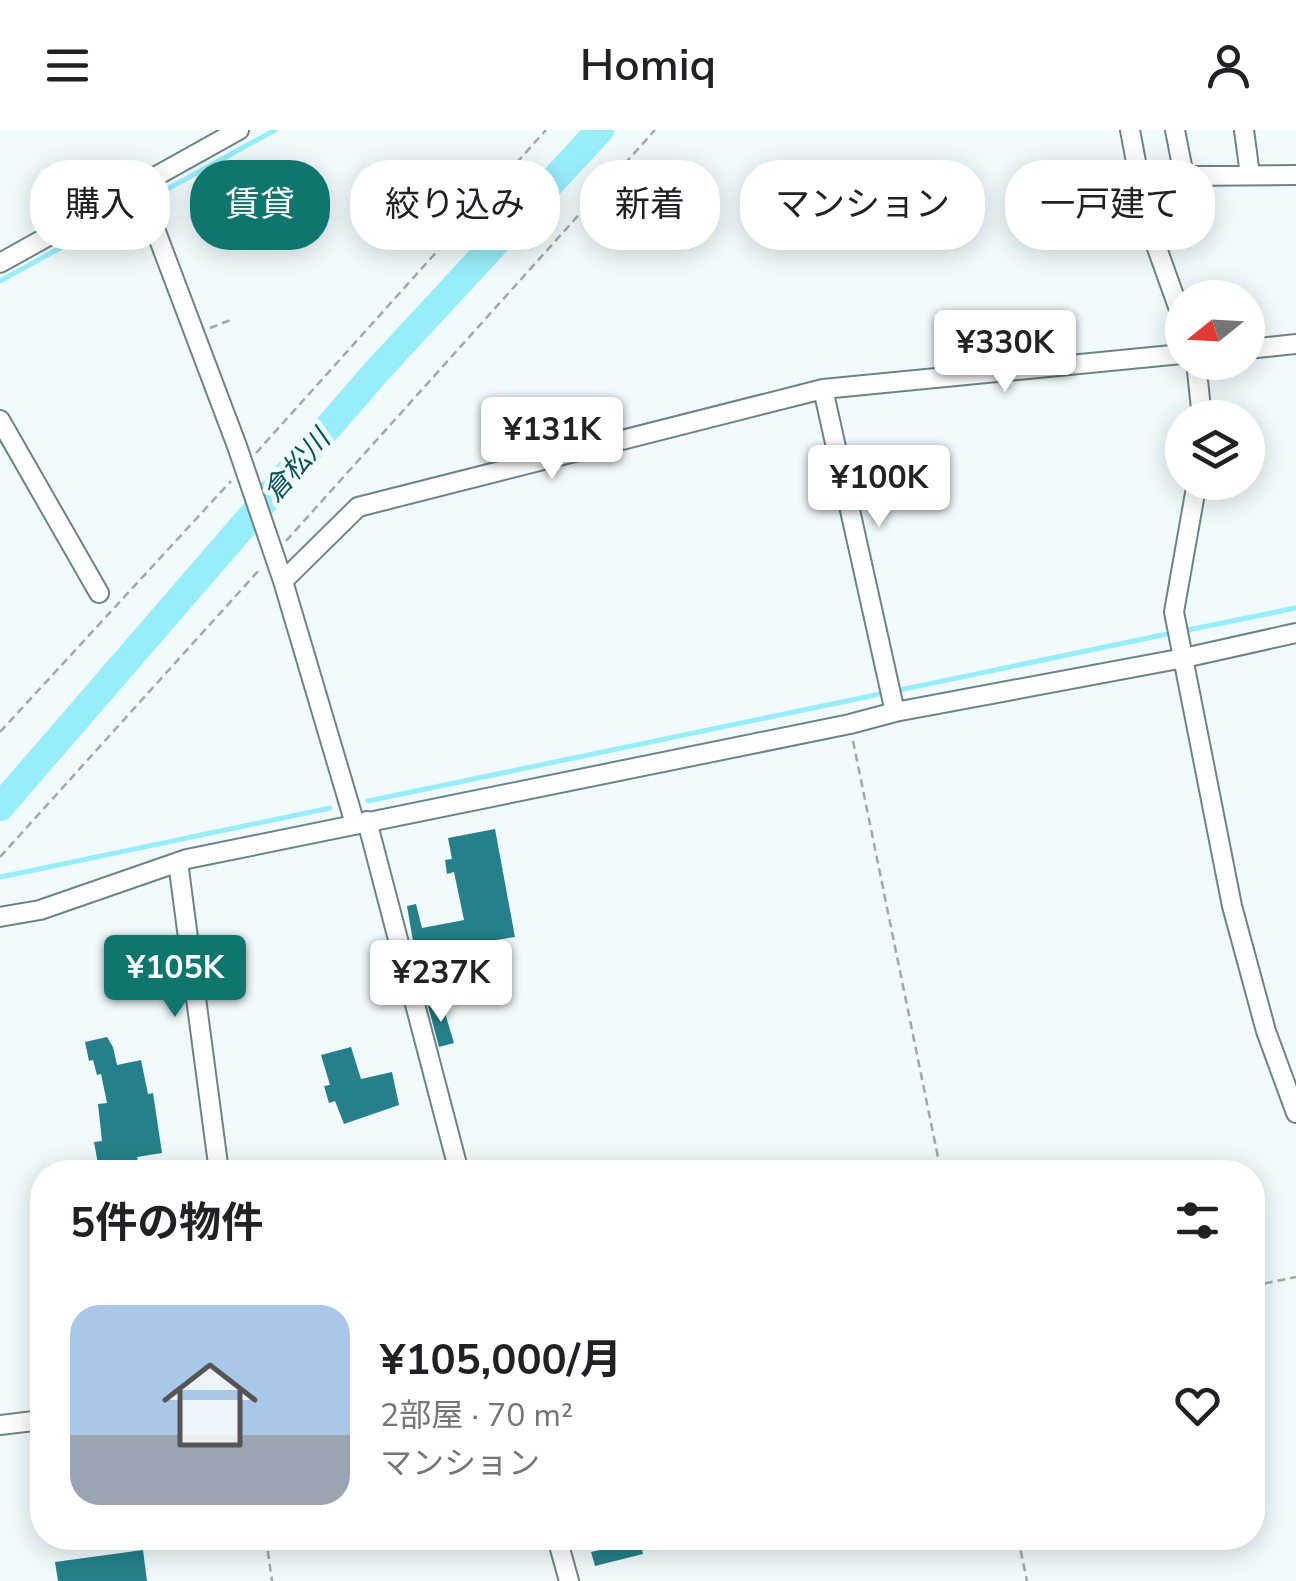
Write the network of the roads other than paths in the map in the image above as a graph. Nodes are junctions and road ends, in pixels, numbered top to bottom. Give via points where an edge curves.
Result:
1 (239, 130) edge
2 (1130, 130) edge
3 (1174, 130) edge
4 (1244, 130) edge
5 (1250, 175) junction
6 (1296, 175) edge
7 (170, 178) edge
8 (30, 249) edge
9 (162, 250) edge
10 (0, 263) edge
11 (1168, 280) edge
12 (1296, 344) edge
13 (1265, 347) edge
14 (1165, 356) edge
15 (824, 388) junction
16 (0, 420) edge
17 (1195, 500) edge
18 (283, 581) junction
19 (99, 593) dead end
20 (1296, 632) edge
21 (1182, 650) junction
22 (894, 707) junction
23 (361, 822) junction
24 (178, 862) junction
25 (0, 917) edge
26 (1296, 1114) edge
27 (217, 1160) edge
28 (457, 1160) edge
29 (30, 1421) edge
30 (0, 1425) edge
31 (560, 1550) edge
32 (569, 1581) edge

1 - 7 street
2 - 11 street via 1147,220
3 - 5 street via 1184,176
4 - 5 street
5 - 6 street
8 - 10 street
9 - 18 street
12 - 13 street
14 - 15 street
15 - 18 street via 358,507
15 - 22 street
16 - 19 street
17 - 21 street via 1174,612
18 - 23 street
20 - 21 street
21 - 22 street
21 - 26 street via 1232,906
22 - 23 street via 850,724
23 - 24 street
23 - 28 street
24 - 25 street via 40,910
24 - 27 street
29 - 30 street
31 - 32 street

